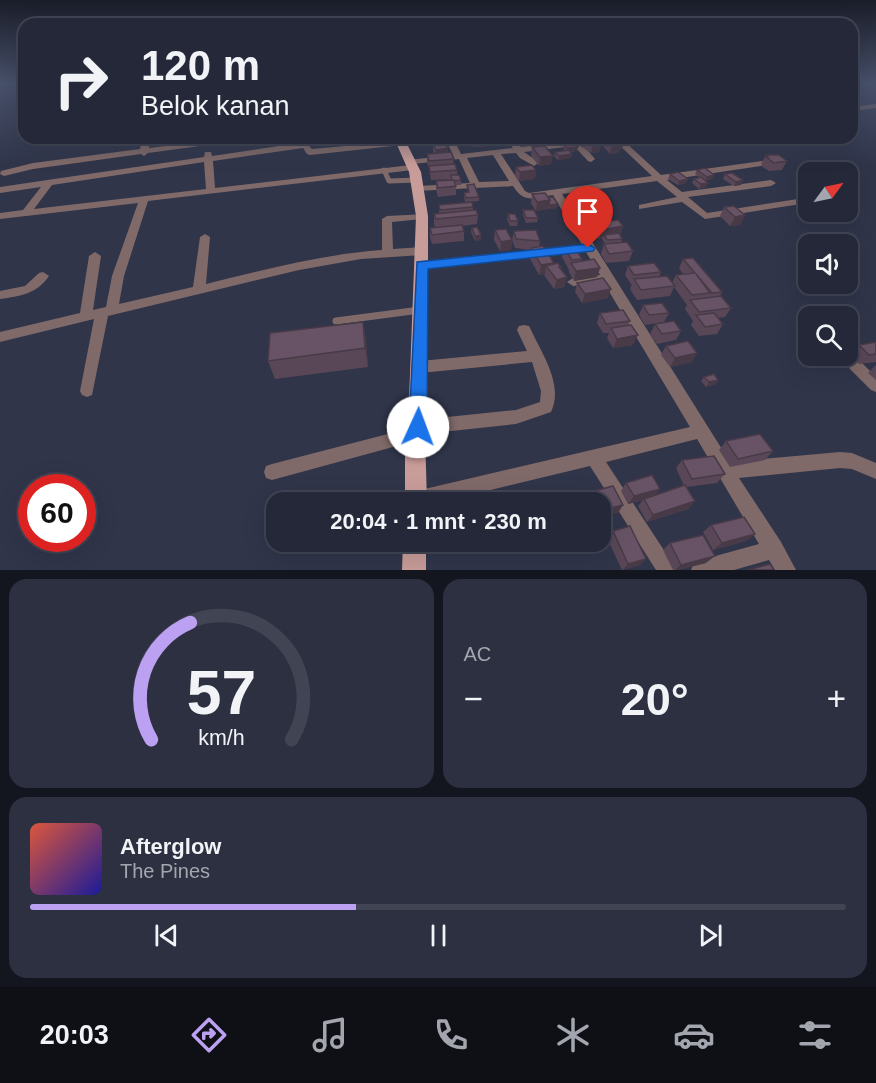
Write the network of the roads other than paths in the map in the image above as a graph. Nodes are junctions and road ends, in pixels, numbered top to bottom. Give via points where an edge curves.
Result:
1 (145, 144) edge
2 (188, 144) edge
3 (207, 144) edge
4 (293, 144) edge
5 (304, 144) edge
6 (343, 144) edge
7 (379, 144) edge
8 (401, 144) edge
9 (452, 144) edge
10 (514, 144) edge
11 (577, 144) joint
12 (627, 144) edge
13 (344, 149) junction
14 (519, 150) junction
15 (144, 153) junction
16 (496, 153) junction
17 (460, 157) junction
18 (591, 159) dead end
19 (774, 160) edge
20 (208, 161) junction
21 (534, 163) edge
22 (4, 173) dead end
23 (415, 175) junction
24 (659, 178) junction
25 (516, 183) junction
26 (771, 183) dead end
27 (48, 184) junction
28 (476, 186) junction
29 (0, 190) edge
30 (211, 192) junction
31 (556, 193) junction
32 (682, 197) junction
33 (144, 200) junction
34 (798, 202) dead end
35 (643, 207) dead end
36 (25, 214) junction
37 (0, 216) edge
38 (422, 216) junction
39 (205, 237) dead end
40 (588, 248) junction
41 (388, 252) junction
42 (95, 256) dead end
43 (422, 258) junction
44 (43, 276) dead end
45 (609, 278) junction
46 (573, 282) dead end
47 (199, 291) junction
48 (0, 295) edge
49 (421, 310) junction
50 (107, 311) junction
51 (86, 316) junction
52 (336, 321) dead end
53 (524, 330) dead end
54 (0, 337) edge
55 (534, 356) junction
56 (856, 366) edge
57 (420, 367) junction
58 (876, 386) edge
59 (87, 391) dead end
60 (417, 431) junction
61 (702, 431) junction
62 (594, 458) junction
63 (726, 471) junction
64 (876, 471) edge
65 (272, 472) dead end
66 (416, 492) edge
67 (453, 492) edge
68 (774, 549) junction
69 (415, 552) edge
70 (414, 570) edge
71 (667, 570) edge
72 (701, 570) edge
73 (786, 570) edge

1 - 15 street
2 - 15 street
3 - 20 street
4 - 20 street
5 - 13 street via 310,152
6 - 13 street
7 - 13 street
8 - 23 main road
9 - 17 street
10 - 14 street
11 - 14 street
11 - 18 street
12 - 24 street
14 - 16 street
14 - 21 street
15 - 22 street
16 - 17 street
16 - 25 street
17 - 23 street
17 - 28 street
19 - 24 street
20 - 27 street
20 - 30 street
23 - 28 street
23 - 30 street via 384,170
23 - 38 main road
24 - 31 street
24 - 32 street
25 - 28 street
25 - 31 street via 525,195
26 - 32 street
27 - 29 street
27 - 36 street
30 - 33 street
31 - 40 street
32 - 34 street via 709,217
32 - 35 street
33 - 36 street
33 - 50 street
36 - 37 street
38 - 41 street via 387,219
38 - 43 main road
39 - 47 street
40 - 43 street
40 - 45 street
41 - 43 street
41 - 47 street via 298,266
42 - 51 street
43 - 49 main road
44 - 48 street via 32,290
45 - 46 street
45 - 61 street
47 - 50 street
49 - 52 lane
49 - 57 main road
50 - 51 street
50 - 59 street
51 - 54 street
53 - 55 street
55 - 57 street
55 - 60 street via 550,395 546,407 516,417
56 - 58 street
57 - 60 main road
60 - 65 street
60 - 66 main road
61 - 62 street
61 - 63 street
62 - 67 street
62 - 71 street
63 - 64 street via 840,460
63 - 68 street
68 - 72 street
68 - 73 street
69 - 70 main road

